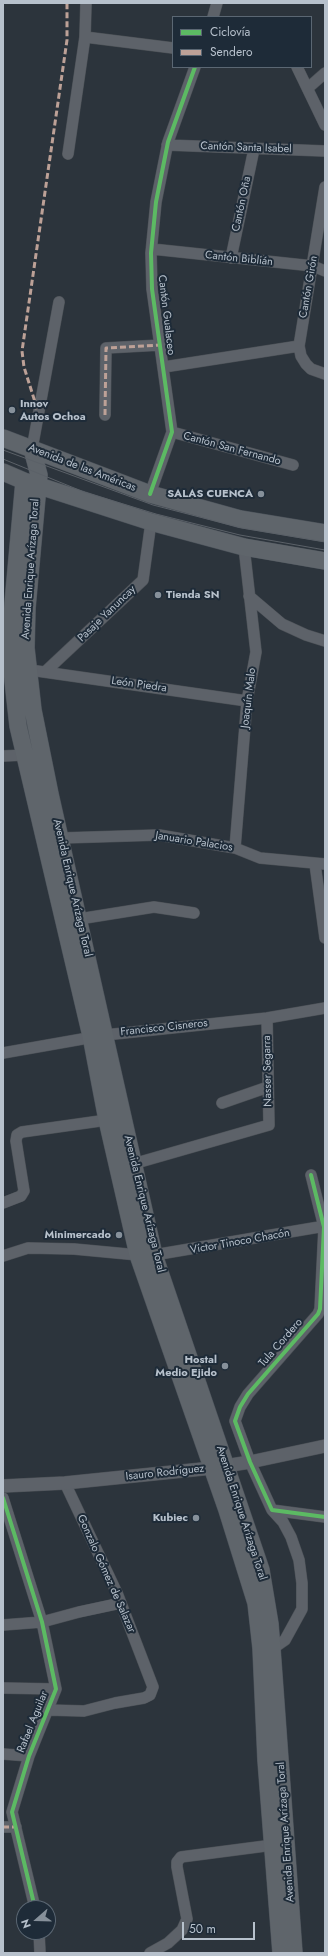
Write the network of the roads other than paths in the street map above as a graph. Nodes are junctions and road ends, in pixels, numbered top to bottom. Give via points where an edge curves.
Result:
1 (86, 3) edge
2 (85, 37) junction
3 (172, 48) edge
4 (195, 68) edge
5 (298, 68) edge
6 (325, 73) edge
7 (308, 88) junction
8 (325, 125) edge
9 (167, 145) junction
10 (254, 149) junction
11 (325, 152) edge
12 (68, 154) dead end
13 (325, 187) edge
14 (152, 249) junction
15 (230, 258) junction
16 (312, 266) junction
17 (325, 271) edge
18 (59, 302) dead end
19 (161, 345) junction
20 (298, 346) junction
21 (164, 367) junction
22 (325, 374) edge
23 (105, 415) dead end
24 (172, 432) junction
25 (3, 438) edge
26 (32, 449) junction
27 (293, 465) dead end
28 (3, 472) edge
29 (31, 483) junction
30 (150, 494) junction
31 (151, 522) junction
32 (325, 533) edge
33 (325, 538) edge
34 (244, 547) junction
35 (300, 556) junction
36 (325, 560) edge
37 (249, 596) junction
38 (325, 641) edge
39 (38, 671) junction
40 (248, 701) junction
41 (25, 755) junction
42 (3, 756) edge
43 (60, 838) junction
44 (235, 848) junction
45 (320, 864) edge
46 (194, 914) dead end
47 (79, 919) junction
48 (325, 938) edge
49 (325, 1008) edge
50 (267, 1018) junction
51 (98, 1036) junction
52 (3, 1053) edge
53 (268, 1087) junction
54 (222, 1102) dead end
55 (107, 1120) junction
56 (133, 1164) junction
57 (311, 1175) dead end
58 (3, 1203) edge
59 (324, 1226) edge
60 (146, 1255) junction
61 (3, 1256) edge
62 (325, 1446) edge
63 (250, 1462) junction
64 (219, 1467) junction
65 (65, 1483) junction
66 (3, 1486) edge
67 (3, 1498) edge
68 (272, 1510) junction
69 (325, 1517) edge
70 (121, 1603) junction
71 (42, 1622) junction
72 (3, 1625) edge
73 (272, 1649) junction
74 (3, 1688) edge
75 (56, 1690) junction
76 (48, 1710) junction
77 (3, 1754) edge
78 (29, 1756) junction
79 (3, 1827) edge
80 (16, 1827) junction
81 (273, 1844) junction
82 (33, 1900) edge
83 (39, 1940) edge
84 (40, 1953) edge
85 (150, 1953) edge
86 (281, 1953) edge
87 (294, 1953) edge

1 - 2 street
2 - 3 street
2 - 12 street
4 - 9 street, Cantón Gualaceo
5 - 7 street
6 - 7 street
7 - 8 street
9 - 10 street, Cantón Santa Isabel
9 - 14 street, Cantón Gualaceo via 157,193
10 - 11 street, Cantón Santa Isabel
10 - 15 street, Cantón Oña
13 - 16 street, Cantón Girón
14 - 15 street, Cantón Biblián
14 - 19 street, Cantón Gualaceo via 152,289
15 - 16 street, Cantón Biblián
16 - 17 street, Cantón Biblián
16 - 20 street, Cantón Girón
18 - 26 street
19 - 21 street, Cantón Gualaceo
19 - 23 street via 106,348
20 - 21 street
20 - 22 street via 306,364 311,369
21 - 24 street, Cantón Gualaceo
24 - 27 street, Cantón San Fernando
24 - 30 street, Cantón Gualaceo
25 - 26 main road, Avenida de las Américas
26 - 29 main road, Avenida Enrique Arízaga Toral via 38,469
26 - 30 main road, Avenida de las Américas
28 - 29 main road
29 - 31 main road
29 - 39 main road, Avenida Enrique Arízaga Toral via 26,648
29 - 41 main road, Avenida Enrique Arízaga Toral via 12,614 10,654 17,720
30 - 32 main road, Avenida de las Américas via 240,519
31 - 34 main road
31 - 39 street, Pasaje Yanuncay via 143,580
33 - 35 main road
34 - 35 main road
34 - 37 street, Joaquín Malo
35 - 36 main road
37 - 38 street via 282,624
37 - 40 street, Joaquín Malo via 256,652
39 - 40 street, León Piedra
39 - 43 main road, Avenida Enrique Arízaga Toral via 33,710
40 - 44 street, Joaquín Malo
41 - 42 street
41 - 51 main road, Avenida Enrique Arízaga Toral
43 - 44 street, Januario Palacios via 159,835
43 - 47 main road, Avenida Enrique Arízaga Toral
44 - 45 street, Januario Palacios via 260,858
45 - 48 street
46 - 47 street via 154,908
47 - 51 main road, Avenida Enrique Arízaga Toral
49 - 50 street, Francisco Cisneros
50 - 51 street, Francisco Cisneros
50 - 53 street, Nasser Segarra
51 - 52 street, Francisco Cisneros
51 - 55 main road, Avenida Enrique Arízaga Toral
51 - 56 main road, Avenida Enrique Arízaga Toral
53 - 54 street
53 - 56 street, Nasser Segarra via 269,1125
55 - 58 street via 22,1132 17,1135 24,1191 21,1196
55 - 60 main road, Avenida Enrique Arízaga Toral
56 - 60 main road, Avenida Enrique Arízaga Toral
57 - 59 street, Tula Cordero
59 - 60 street, Víctor Tinoco Chacón
59 - 63 street, Tula Cordero via 318,1314 248,1394 235,1421
60 - 61 street, Víctor Tinoco Chacón via 28,1248
60 - 64 main road, Avenida Enrique Arízaga Toral
62 - 63 street, Isauro Rodríguez
63 - 64 street, Isauro Rodríguez
63 - 68 street, Tula Cordero
64 - 65 street, Isauro Rodríguez
64 - 73 main road, Avenida Enrique Arízaga Toral via 261,1570
64 - 81 main road, Avenida Enrique Arízaga Toral via 256,1604
65 - 66 street, Isauro Rodríguez
65 - 70 street, Gonzalo Gómez de Salazar
67 - 71 street, Rafael Aguilar
68 - 69 street
68 - 73 street, Tula Cordero via 283,1522 291,1537 298,1560 302,1583 302,1609 285,1640
70 - 71 street
70 - 76 street, Gonzalo Gómez de Salazar via 153,1687 150,1695 84,1711
71 - 72 street
71 - 75 street, Rafael Aguilar
73 - 87 main road, Avenida Enrique Arízaga Toral
74 - 75 street
75 - 76 street, Rafael Aguilar
76 - 78 street, Rafael Aguilar
77 - 78 street
78 - 80 street, Rafael Aguilar via 12,1812
79 - 80 street
80 - 82 street, Rafael Aguilar
81 - 85 street via 181,1857 177,1862 177,1868 187,1920 182,1930 168,1943
81 - 86 main road, Avenida Enrique Arízaga Toral
83 - 84 street

